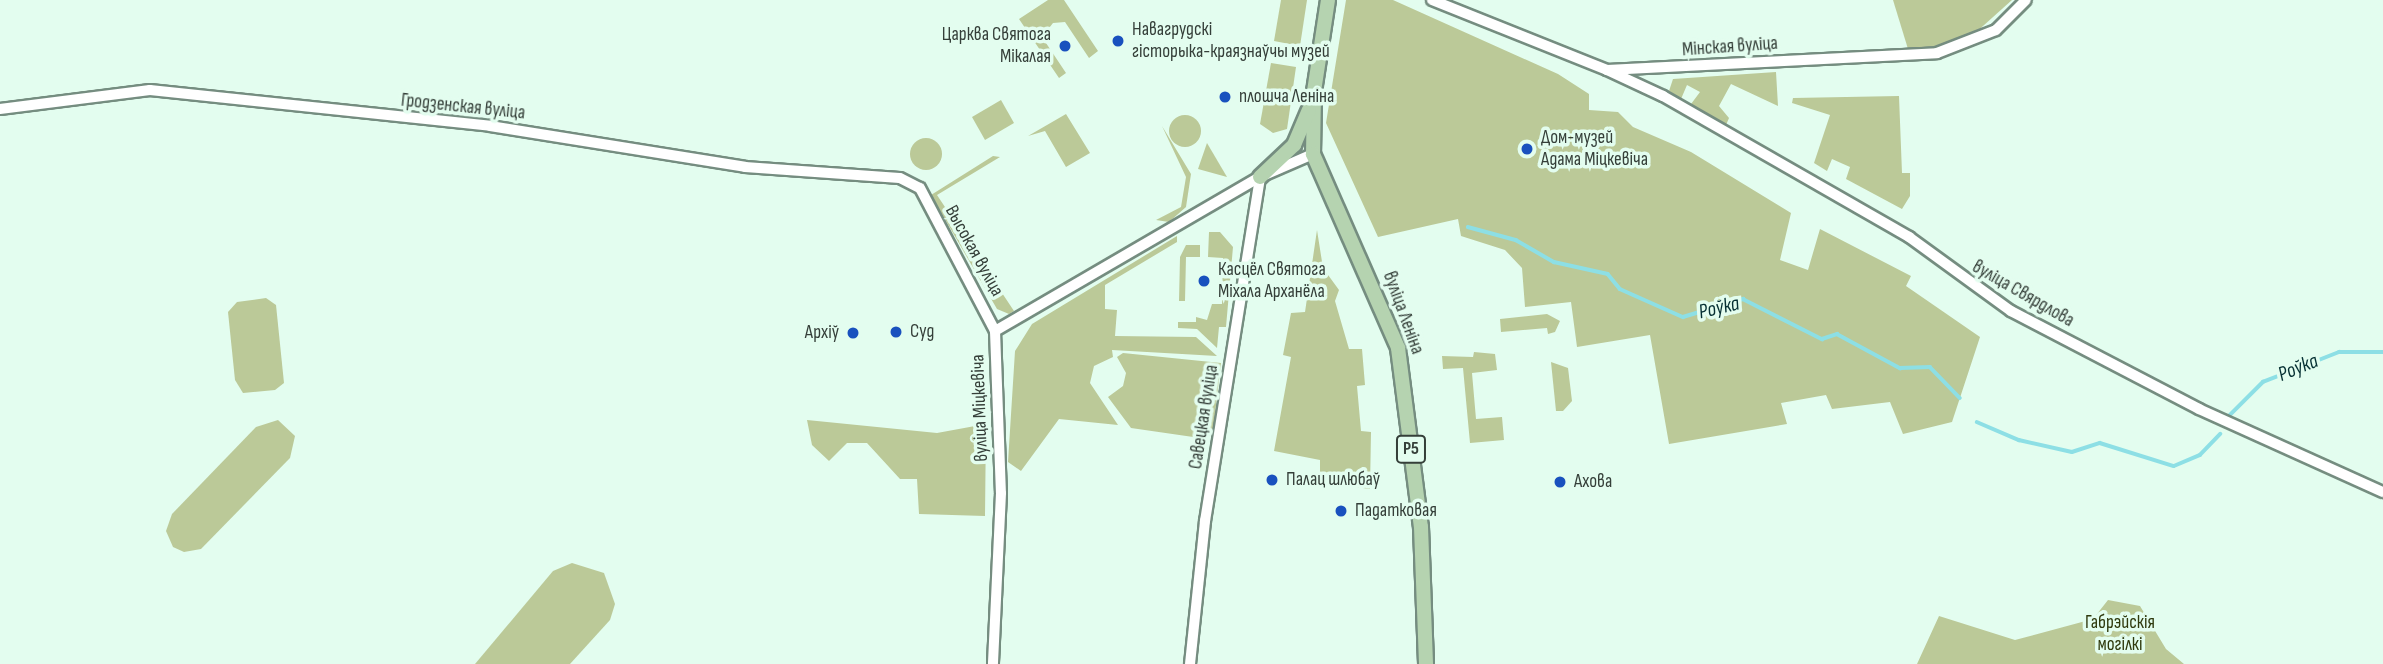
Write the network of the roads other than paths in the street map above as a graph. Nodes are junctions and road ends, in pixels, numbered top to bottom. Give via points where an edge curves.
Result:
1 (1328, 0) edge
2 (1432, 0) edge
3 (2026, 0) edge
4 (1665, 69) junction
5 (1607, 70) junction
6 (1314, 92) junction
7 (1663, 96) junction
8 (0, 109) edge
9 (1309, 156) junction
10 (1260, 177) junction
11 (920, 188) joint
12 (995, 331) junction
13 (2383, 492) edge
14 (993, 664) edge
15 (1190, 664) edge
16 (1426, 664) edge

1 - 6 main road
2 - 5 street, Мінская вуліца
3 - 4 street, Мінская вуліца via 1996,30 1937,53
4 - 5 street, Мінская вуліца
4 - 7 street via 1658,81
5 - 7 street, вуліца Свярдлова
6 - 9 main road
6 - 10 main road via 1294,145
7 - 13 street, вуліца Свярдлова via 1909,237 2011,311 2199,410
8 - 11 street, Гродзенская вуліца via 150,90 490,125 746,167 900,178
9 - 10 street
9 - 16 main road, вуліца Леніна / Р5 via 1320,169 1401,359 1421,527
10 - 12 street, вуліца Міцкевіча
10 - 15 street, Савецкая вуліца via 1205,521
11 - 12 street, Высокая вуліца
12 - 14 street, вуліца Міцкевіча via 1001,493

